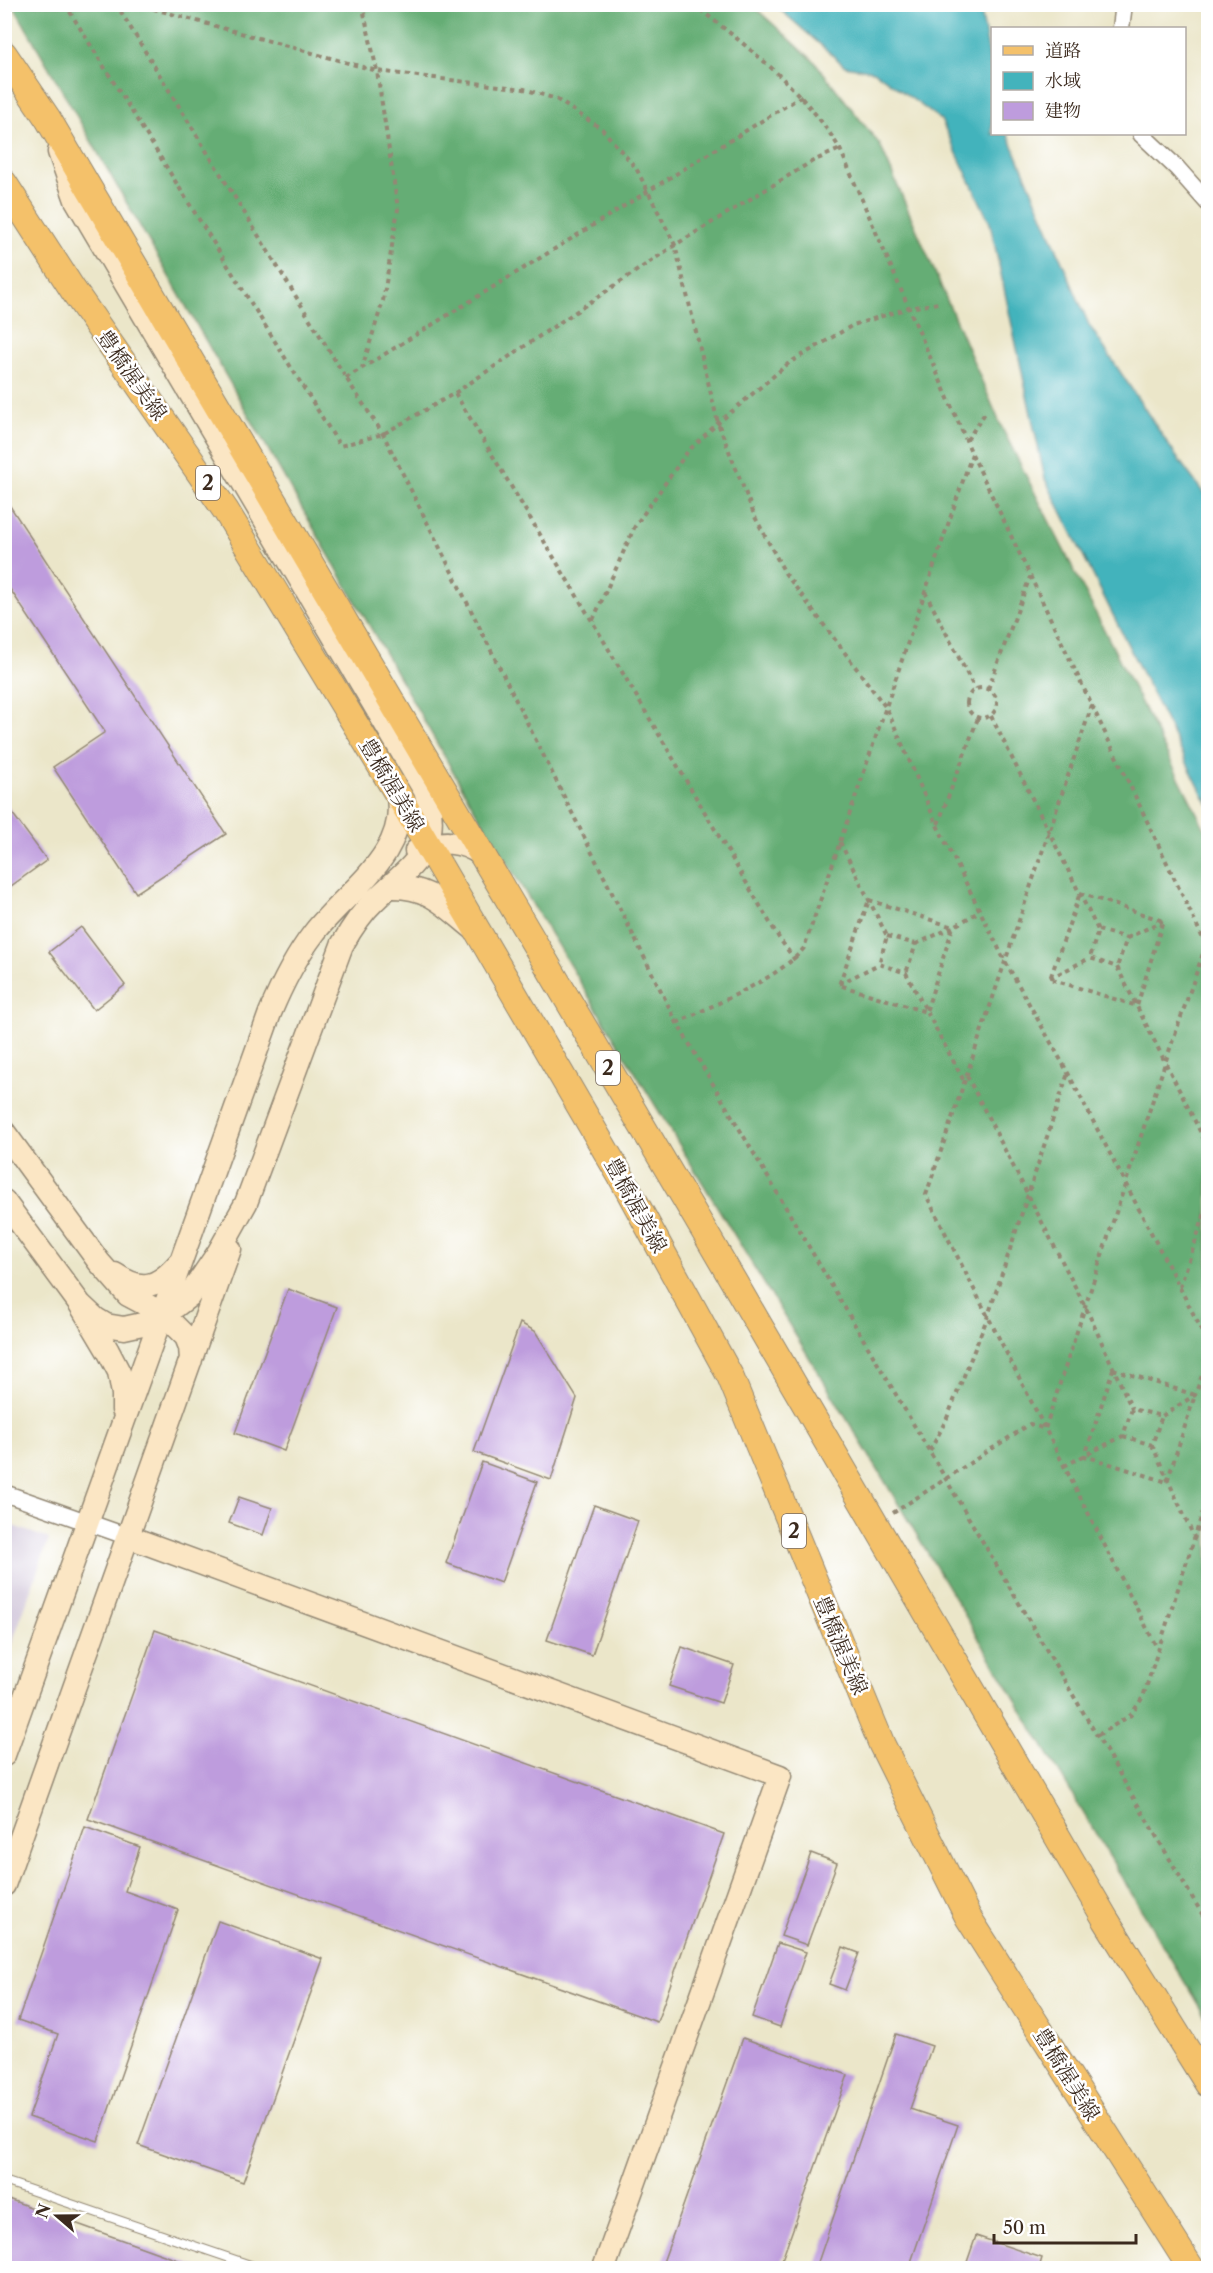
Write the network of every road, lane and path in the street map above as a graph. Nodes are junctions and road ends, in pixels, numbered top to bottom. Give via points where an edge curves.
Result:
1 (65, 4) edge
2 (117, 4) edge
3 (136, 4) edge
4 (362, 4) edge
5 (693, 4) edge
6 (1124, 4) edge
7 (1121, 27) edge
8 (4, 54) edge
9 (377, 71) junction
10 (802, 96) junction
11 (48, 119) junction
12 (1142, 135) edge
13 (840, 149) junction
14 (4, 183) edge
15 (649, 191) junction
16 (1209, 203) edge
17 (675, 245) junction
18 (938, 303) dead end
19 (909, 308) junction
20 (362, 368) junction
21 (346, 378) junction
22 (455, 393) junction
23 (985, 413) dead end
24 (718, 423) junction
25 (383, 434) junction
26 (966, 440) junction
27 (972, 453) junction
28 (1030, 576) junction
29 (926, 592) junction
30 (592, 621) junction
31 (988, 688) junction
32 (975, 689) junction
33 (1092, 705) junction
34 (887, 709) junction
35 (991, 716) junction
36 (978, 718) junction
37 (397, 793) junction
38 (937, 825) junction
39 (1049, 832) junction
40 (840, 842) junction
41 (427, 845) junction
42 (482, 855) junction
43 (389, 888) junction
44 (1080, 893) junction
45 (347, 896) junction
46 (869, 900) junction
47 (980, 911) junction
48 (1163, 921) junction
49 (952, 927) junction
50 (1098, 930) junction
51 (480, 933) junction
52 (887, 936) junction
53 (1127, 938) junction
54 (916, 944) junction
55 (1207, 947) edge
56 (1090, 958) junction
57 (795, 960) junction
58 (1005, 961) junction
59 (879, 964) junction
60 (1117, 967) junction
61 (906, 973) junction
62 (1050, 978) junction
63 (839, 985) junction
64 (1137, 1006) junction
65 (926, 1012) junction
66 (677, 1023) junction
67 (1165, 1063) junction
68 (1068, 1072) junction
69 (966, 1075) junction
70 (964, 1082) junction
71 (4, 1132) edge
72 (1209, 1147) edge
73 (1126, 1186) junction
74 (1027, 1197) junction
75 (4, 1201) edge
76 (246, 1203) junction
77 (1209, 1204) edge
78 (99, 1262) junction
79 (180, 1263) junction
80 (1180, 1288) junction
81 (80, 1304) junction
82 (1086, 1308) junction
83 (162, 1313) junction
84 (988, 1316) junction
85 (1209, 1342) edge
86 (1209, 1359) edge
87 (191, 1360) junction
88 (1113, 1369) junction
89 (1195, 1395) junction
90 (1132, 1408) junction
91 (1162, 1416) junction
92 (123, 1423) junction
93 (1045, 1429) junction
94 (1123, 1436) junction
95 (1152, 1445) junction
96 (929, 1452) junction
97 (1085, 1456) junction
98 (1064, 1466) junction
99 (947, 1477) junction
100 (1167, 1482) junction
101 (4, 1493) edge
102 (1209, 1496) edge
103 (88, 1522) junction
104 (875, 1525) junction
105 (129, 1537) junction
106 (1195, 1538) junction
107 (1158, 1650) junction
108 (1098, 1735) junction
109 (4, 1755) edge
110 (4, 1884) edge
111 (1209, 1923) edge
112 (1209, 2084) edge
113 (4, 2181) edge
114 (259, 2268) edge
115 (604, 2268) edge
116 (1191, 2268) edge

1 - 25 path via 340,446
2 - 21 path
3 - 9 path
4 - 9 path
5 - 10 path
6 - 7 street
8 - 11 main road, 豊橋渥美線 / 2
9 - 15 path via 524,89 556,99 602,129 636,168
9 - 20 path via 398,209 382,301
10 - 13 path
10 - 15 path
11 - 41 street via 76,200 425,791 432,812
11 - 42 main road, 豊橋渥美線 / 2
12 - 16 street
13 - 17 path via 811,162
13 - 19 path
14 - 37 main road, 豊橋渥美線 / 2 via 226,511
15 - 17 path
15 - 20 path
17 - 22 path
17 - 24 path
18 - 19 path
19 - 24 path via 853,325 798,358
19 - 26 path
20 - 21 path
21 - 25 path
22 - 25 path
22 - 30 path
23 - 26 path
24 - 30 path via 688,451 635,526
24 - 34 path via 755,517 785,573
25 - 66 path
26 - 27 path
27 - 28 path
27 - 29 path
28 - 31 path
28 - 33 path
29 - 32 path
29 - 34 path
30 - 57 path
31 - 32 path
31 - 35 path via 996,696 997,708
32 - 36 path via 967,699 969,711
33 - 39 path
33 - 55 path
34 - 38 path
34 - 40 path
35 - 36 path
35 - 39 path
36 - 38 path
37 - 41 main road, 豊橋渥美線 / 2
37 - 45 street via 400,813 386,854
38 - 47 path
39 - 44 path
39 - 58 path
40 - 46 path
40 - 57 path via 804,948
41 - 42 street via 458,843
41 - 43 street
41 - 45 street
41 - 51 main road, 豊橋渥美線 / 2
42 - 104 main road, 豊橋渥美線 / 2
43 - 51 street via 410,887 428,892
43 - 76 street via 363,913 342,945
44 - 48 path
44 - 50 path
44 - 62 path
45 - 79 street via 313,934 282,984
46 - 49 path
46 - 52 path
46 - 63 path
47 - 49 path
47 - 58 path
48 - 53 path
48 - 64 path
49 - 54 path
49 - 65 path
50 - 53 path
50 - 56 path
51 - 116 main road, 豊橋渥美線 / 2 via 624,1182 730,1377 882,1745 968,1917
52 - 54 path
52 - 59 path
53 - 60 path
54 - 61 path
55 - 67 path
56 - 60 path
56 - 62 path
57 - 66 path
58 - 68 path
58 - 69 path
59 - 61 path
59 - 63 path
60 - 64 path
61 - 65 path
62 - 64 path
63 - 65 path
64 - 67 path
65 - 70 path
66 - 96 path
67 - 72 path
67 - 73 path
68 - 73 path
68 - 74 path
69 - 70 path
69 - 74 path
70 - 84 path via 926,1195
71 - 78 street
73 - 80 path
73 - 82 path
74 - 82 path
74 - 84 path
75 - 81 street
76 - 83 street via 189,1296
76 - 87 street
77 - 80 path
78 - 79 street via 123,1279 148,1286 163,1280
78 - 83 street via 128,1295
79 - 83 street
80 - 85 path
81 - 83 street via 106,1325 123,1328 147,1323
81 - 92 street via 119,1372
82 - 88 path
82 - 93 path
83 - 87 street via 186,1337
83 - 92 street
84 - 93 path
84 - 96 path
86 - 89 path
87 - 105 street
88 - 89 path
88 - 90 path
88 - 97 path
89 - 91 path
89 - 100 path
90 - 91 path
90 - 94 path
91 - 95 path
92 - 103 street
93 - 98 path
93 - 99 path via 1029,1424
94 - 95 path
94 - 97 path
95 - 100 path
96 - 99 path
97 - 98 path
97 - 100 path
98 - 107 path
99 - 104 path
99 - 108 path
100 - 106 path
101 - 103 street
102 - 106 path
103 - 105 street
103 - 109 street
104 - 112 main road, 豊橋渥美線 / 2 via 1106,1920
105 - 110 street
105 - 115 street via 780,1776
106 - 107 path
107 - 108 path via 1143,1697 1131,1715
108 - 111 path
113 - 114 lane

